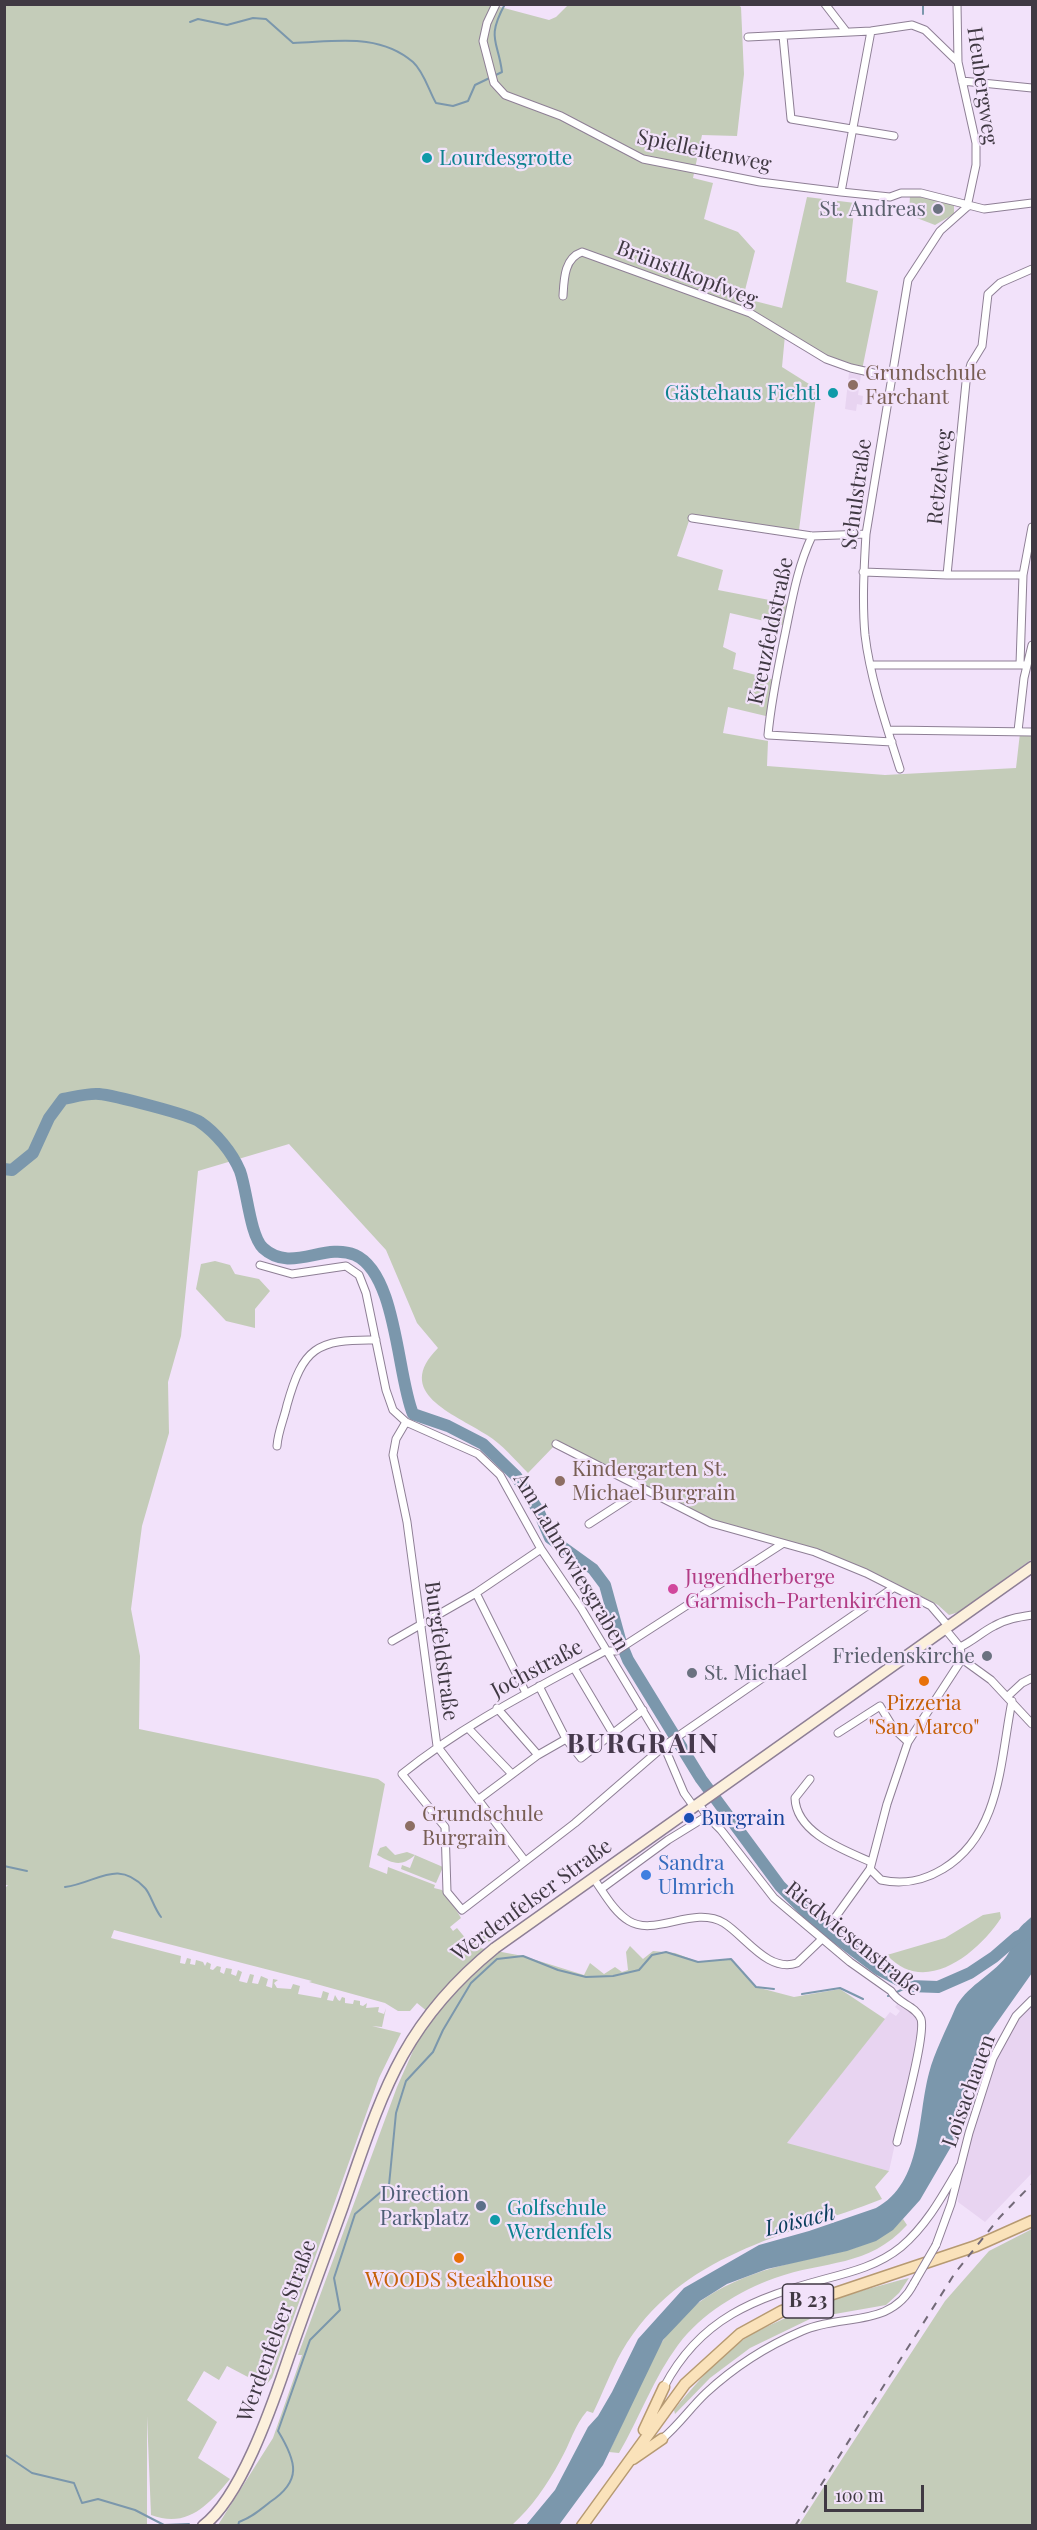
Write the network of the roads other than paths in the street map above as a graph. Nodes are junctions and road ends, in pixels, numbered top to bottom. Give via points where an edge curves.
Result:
1 (496, 4) edge
2 (825, 4) edge
3 (957, 4) edge
4 (845, 30) junction
5 (871, 31) junction
6 (783, 36) junction
7 (748, 37) dead end
8 (958, 62) junction
9 (962, 81) junction
10 (1032, 88) edge
11 (852, 129) junction
12 (894, 136) dead end
13 (841, 192) junction
14 (1030, 203) edge
15 (967, 207) junction
16 (1032, 269) edge
17 (563, 296) dead end
18 (891, 377) junction
19 (692, 518) dead end
20 (1032, 527) edge
21 (866, 534) junction
22 (812, 536) junction
23 (863, 572) junction
24 (1023, 574) junction
25 (947, 576) junction
26 (1032, 645) edge
27 (1023, 664) junction
28 (871, 665) junction
29 (1024, 678) junction
30 (1032, 679) edge
31 (890, 730) junction
32 (1018, 731) junction
33 (1032, 732) edge
34 (892, 742) junction
35 (900, 769) dead end
36 (260, 1265) dead end
37 (376, 1340) junction
38 (406, 1422) junction
39 (556, 1444) dead end
40 (277, 1446) dead end
41 (643, 1489) junction
42 (589, 1524) dead end
43 (783, 1544) junction
44 (540, 1549) junction
45 (1032, 1567) edge
46 (893, 1588) junction
47 (476, 1593) junction
48 (1032, 1615) edge
49 (420, 1623) junction
50 (948, 1629) junction
51 (392, 1641) dead end
52 (960, 1647) junction
53 (605, 1651) junction
54 (962, 1659) junction
55 (574, 1668) junction
56 (1032, 1678) edge
57 (539, 1686) junction
58 (526, 1693) junction
59 (1010, 1698) junction
60 (497, 1708) junction
61 (643, 1710) junction
62 (1032, 1724) edge
63 (468, 1728) junction
64 (612, 1732) junction
65 (838, 1733) dead end
66 (567, 1739) junction
67 (908, 1742) junction
68 (437, 1746) junction
69 (664, 1746) junction
70 (538, 1755) junction
71 (511, 1773) junction
72 (810, 1779) dead end
73 (479, 1799) junction
74 (697, 1806) junction
75 (707, 1816) junction
76 (525, 1861) junction
77 (870, 1866) junction
78 (594, 1879) junction
79 (601, 1889) junction
80 (834, 1920) dead end
81 (822, 1939) junction
82 (1032, 2000) edge
83 (897, 2142) dead end
84 (960, 2166) junction
85 (1032, 2221) edge
86 (664, 2387) joint
87 (662, 2439) joint
88 (633, 2454) junction
89 (626, 2464) junction
90 (206, 2524) edge
91 (582, 2526) edge

1 - 13 street, Spielleitenweg via 483,41 494,83 506,95 561,116 643,159 760,182
2 - 4 street
3 - 8 street, Heubergweg
4 - 5 street
4 - 6 street
5 - 8 street via 912,25 925,30
5 - 11 street
6 - 7 street
6 - 11 street via 791,119
8 - 9 street, Heubergweg
9 - 10 street
9 - 15 street, Heubergweg via 976,143 976,165
11 - 12 street
11 - 13 street
13 - 15 street, Spielleitenweg via 890,197 921,193
14 - 15 street, Spielleitenweg via 984,209
15 - 18 street, Schulstraße via 940,231 908,280
16 - 25 street, Retzelweg via 1000,283 988,294 982,346 966,382
17 - 18 street, Brünstlkopfweg via 570,261 582,252 750,313 826,359
18 - 21 street, Schulstraße
19 - 22 street
20 - 24 street
21 - 22 street
21 - 23 street, Schulstraße
22 - 34 street, Kreuzfeldstraße via 801,559 790,604 768,735
23 - 25 street
23 - 28 street, Schulstraße via 865,636
24 - 25 street
24 - 27 street
26 - 27 street
27 - 28 street
27 - 29 street
28 - 31 street, Schulstraße
29 - 30 street
29 - 32 street
31 - 32 street
31 - 34 street, Schulstraße
32 - 33 street
34 - 35 street, Schulstraße
36 - 37 street, Am Lahnewiesgraben via 292,1274 334,1266 353,1269 366,1293
37 - 38 street, Am Lahnewiesgraben via 388,1400
37 - 40 street via 328,1344 309,1355 297,1370
38 - 44 street, Am Lahnewiesgraben via 458,1444 500,1474
38 - 49 street, Burgfeldstraße via 396,1439 393,1455 407,1522
39 - 41 street
41 - 42 street
41 - 43 street via 711,1523
43 - 46 street via 839,1562
43 - 53 street, Jochstraße via 616,1651
44 - 47 street
44 - 53 street, Am Lahnewiesgraben
45 - 50 street, Werdenfelser Straße
46 - 50 street via 931,1606
46 - 69 street
47 - 49 street
47 - 58 street
48 - 52 street via 992,1626 975,1641
49 - 51 street
49 - 68 street, Burgfeldstraße
50 - 52 street
50 - 74 street, Werdenfelser Straße
52 - 54 street
53 - 55 street, Jochstraße
53 - 61 street, Am Lahnewiesgraben
54 - 59 street
54 - 67 street
55 - 57 street, Jochstraße
55 - 64 street
56 - 59 street via 1022,1683
57 - 58 street, Jochstraße
57 - 66 street
58 - 60 street, Jochstraße
59 - 62 street
59 - 77 street via 997,1791 971,1846 937,1873 911,1882 881,1880
60 - 63 street, Jochstraße
60 - 70 street
61 - 64 street
61 - 69 street, Am Lahnewiesgraben
63 - 68 street, Jochstraße
63 - 71 street
64 - 66 street via 581,1758
65 - 67 street via 880,1706 894,1729
66 - 70 street
67 - 77 street
68 - 73 street, Burgfeldstraße
68 - 76 street, Jochstraße via 402,1774 445,1827 447,1892 462,1910
69 - 74 street, Am Lahnewiesgraben via 684,1793
69 - 76 street
70 - 71 street
71 - 73 street
72 - 77 street via 795,1798 803,1819 827,1842
73 - 76 street, Burgfeldstraße
74 - 75 street, Riedwiesenstraße
74 - 78 street, Werdenfelser Straße
75 - 79 street
75 - 81 street, Riedwiesenstraße via 774,1898
77 - 80 street
78 - 79 street
78 - 90 street, Werdenfelser Straße via 462,1974 412,2036 381,2096 258,2440
79 - 81 street via 633,1923 652,1925 711,1918 738,1933 772,1962 797,1963
81 - 83 street, Riedwiesenstraße via 913,2007 920,2017 922,2026
82 - 84 street, Loisachauen via 1016,2016 993,2058
84 - 86 street, Loisachauen via 930,2217 900,2248 879,2262 777,2291 739,2308 703,2335
84 - 87 street, Loisachauen, bridge via 936,2245 901,2304 891,2310 803,2330 761,2351 724,2377
85 - 88 main road, B 23 via 975,2246 839,2289 761,2321 698,2369
86 - 88 main road
87 - 89 main road
88 - 89 main road, B 23
89 - 91 main road, B 23

